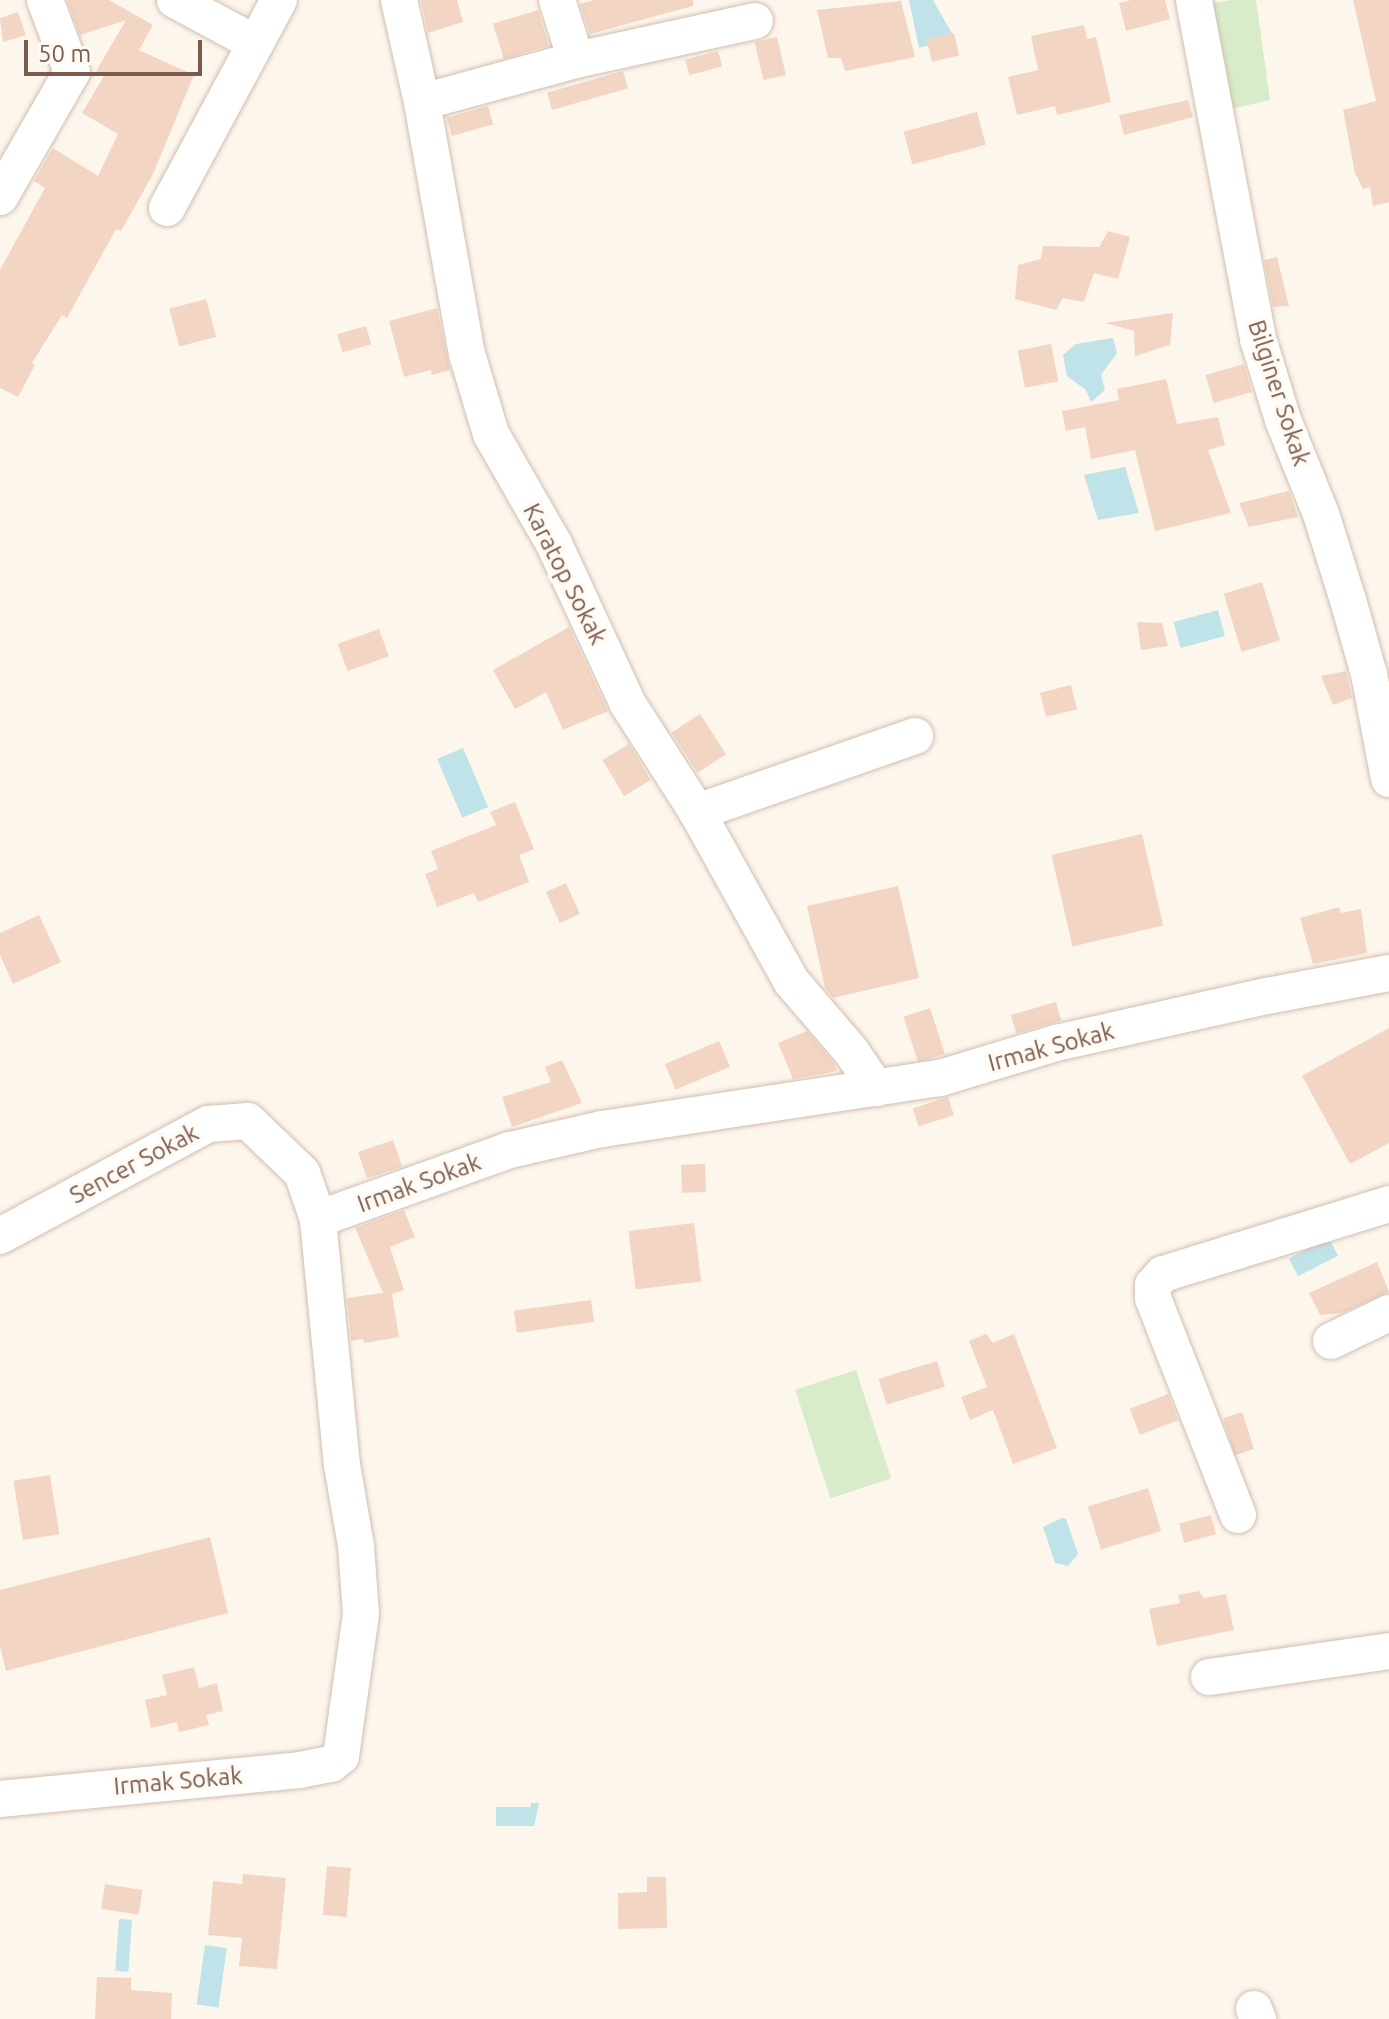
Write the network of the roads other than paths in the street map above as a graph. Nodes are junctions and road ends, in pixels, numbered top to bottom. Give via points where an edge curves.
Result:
1 (45, 0) edge
2 (175, 0) edge
3 (279, 0) edge
4 (399, 0) edge
5 (557, 0) edge
6 (1194, 0) edge
7 (755, 21) dead end
8 (255, 43) junction
9 (576, 60) junction
10 (422, 102) junction
11 (0, 197) edge
12 (167, 208) dead end
13 (915, 736) dead end
14 (1389, 779) edge
15 (697, 812) junction
16 (1389, 973) edge
17 (876, 1088) junction
18 (1389, 1204) edge
19 (318, 1219) junction
20 (0, 1236) edge
21 (1389, 1313) edge
22 (1331, 1341) dead end
23 (1238, 1515) dead end
24 (1389, 1651) edge
25 (1209, 1677) dead end
26 (0, 1799) edge

1 - 11 street via 72,72
2 - 8 street
3 - 8 street
4 - 10 street, Karatop Sokak
5 - 9 street
6 - 14 street, Bilginer Sokak via 1258,339 1348,600
7 - 9 street
8 - 12 street
9 - 10 street
10 - 15 street, Karatop Sokak via 451,280 491,434 554,544 628,704
13 - 15 street
15 - 17 street, Karatop Sokak via 791,981
16 - 17 street, Irmak Sokak via 1056,1043 940,1078
17 - 19 street, Irmak Sokak via 602,1129 510,1150
18 - 23 street via 1163,1274 1153,1285 1153,1298
19 - 20 street, Sencer Sokak via 302,1173 248,1121 208,1124
19 - 26 street, Irmak Sokak via 361,1614 341,1756 331,1764 300,1770
21 - 22 street
24 - 25 street

